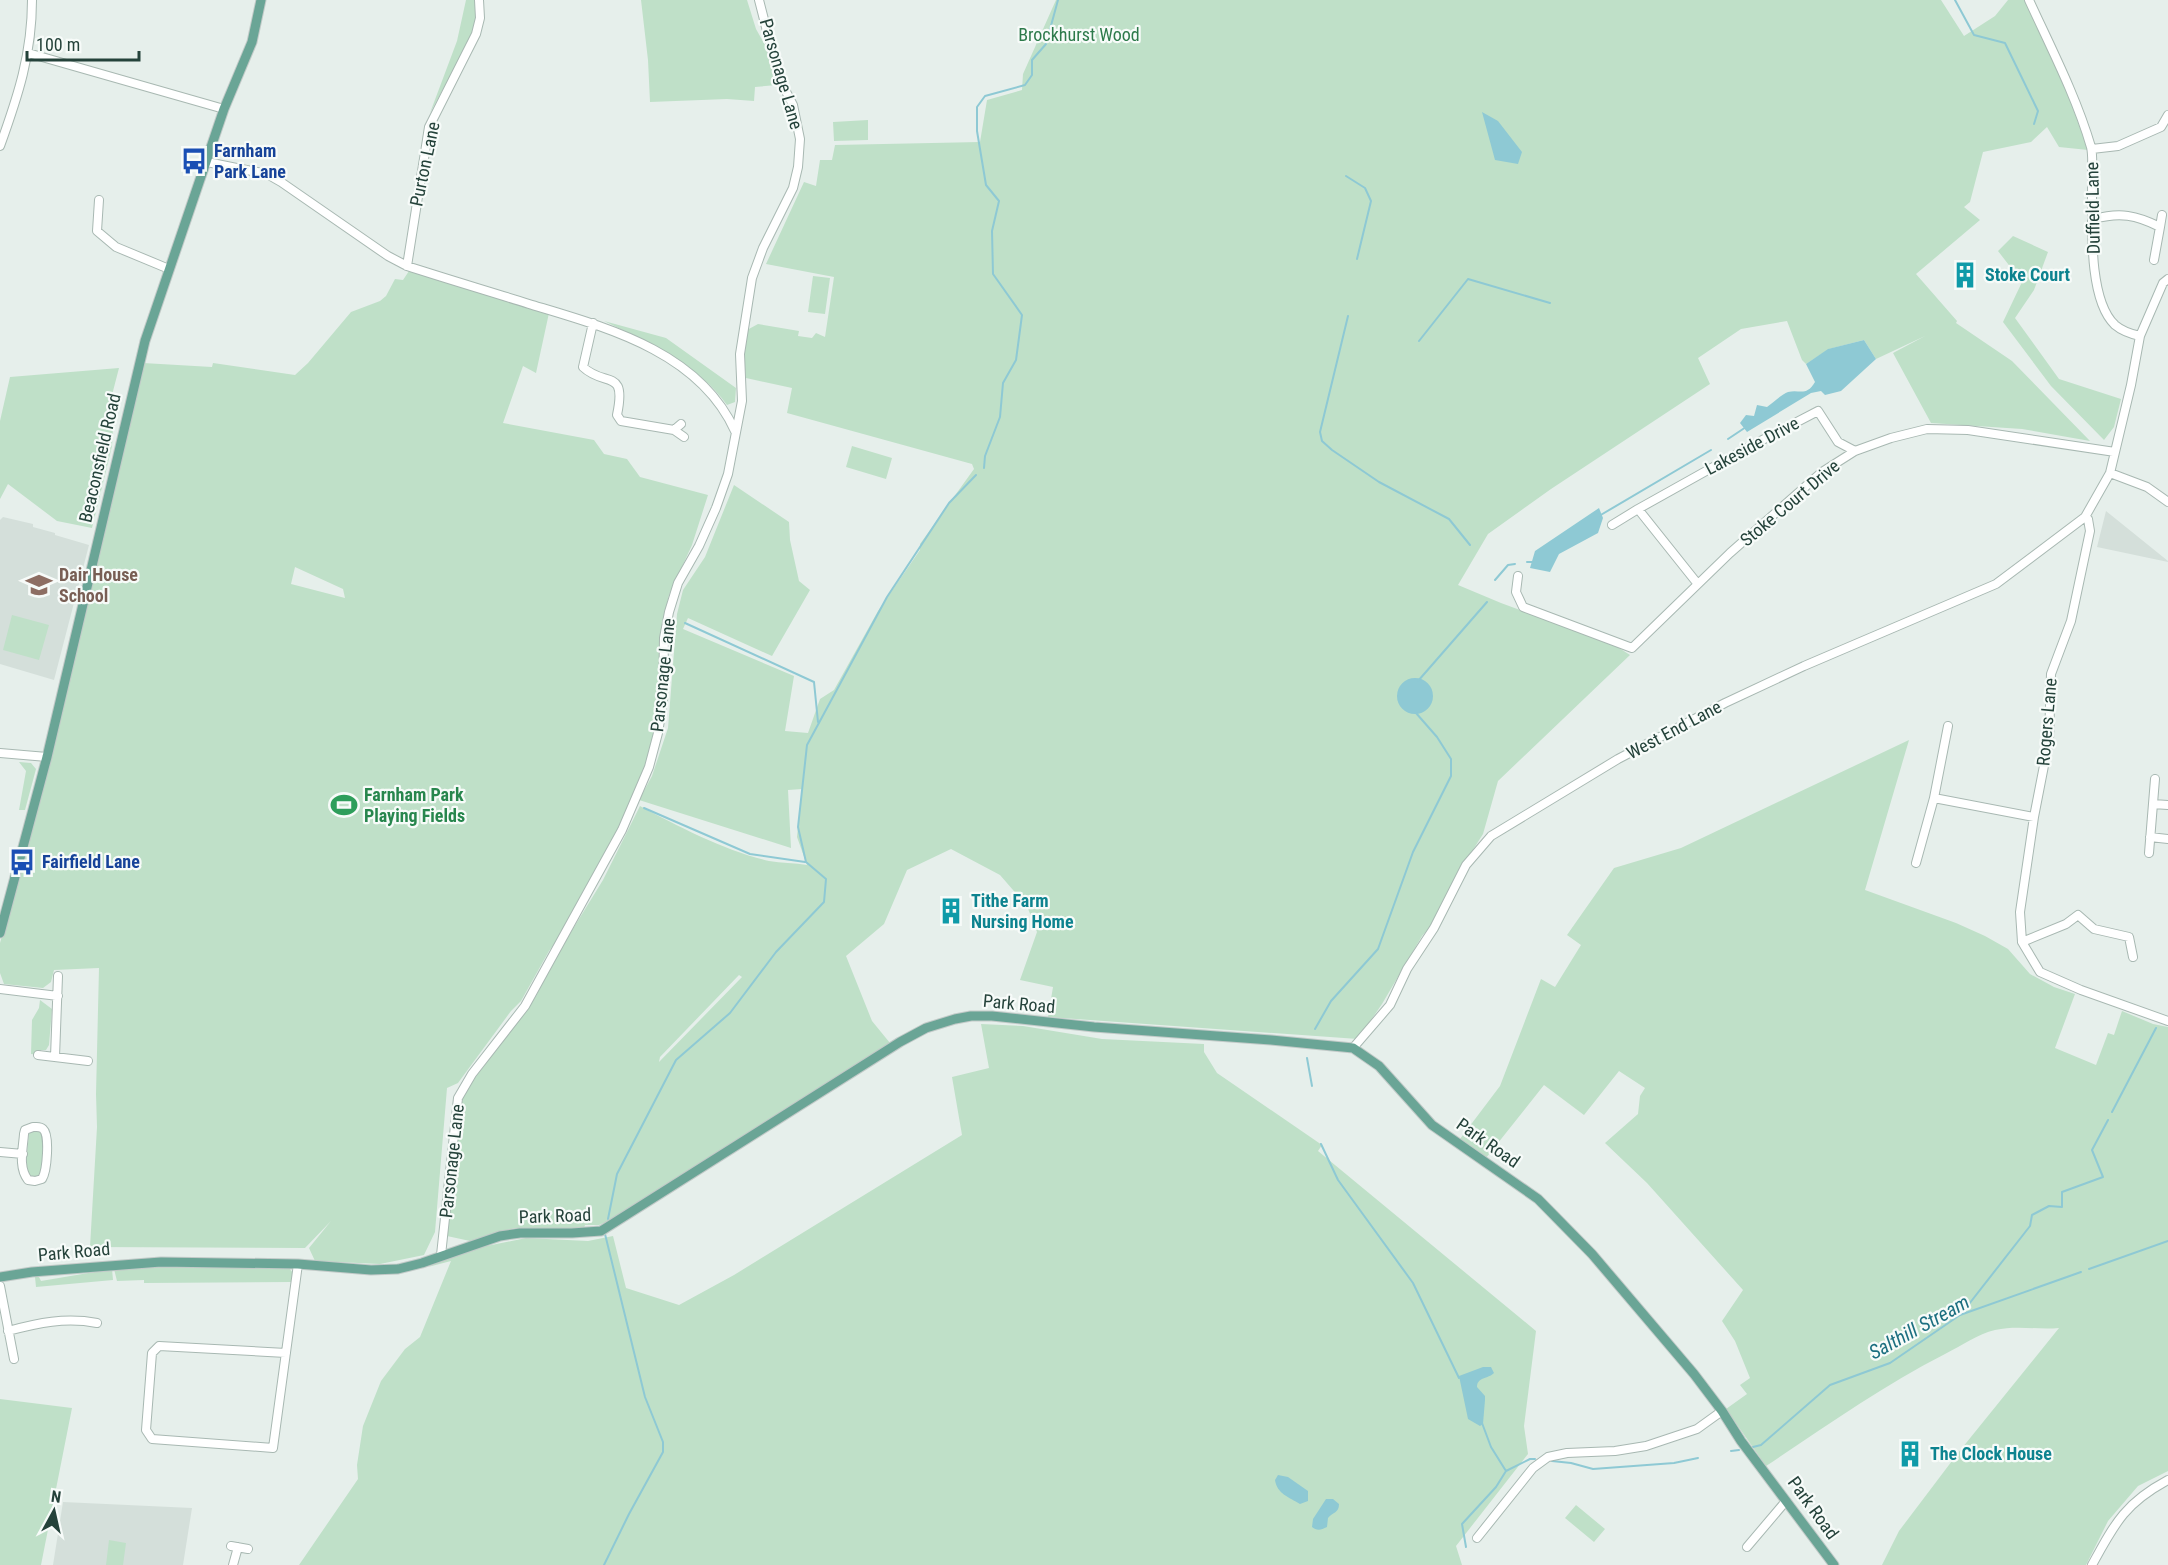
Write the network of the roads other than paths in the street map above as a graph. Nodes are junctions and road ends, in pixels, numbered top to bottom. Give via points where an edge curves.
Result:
1 (32, 0) edge
2 (261, 0) edge
3 (479, 0) edge
4 (759, 0) edge
5 (2029, 0) edge
6 (28, 53) junction
7 (224, 109) junction
8 (2168, 115) edge
9 (2164, 128) edge
10 (0, 146) edge
11 (2092, 149) junction
12 (207, 162) junction
13 (99, 200) dead end
14 (2162, 215) dead end
15 (2094, 219) junction
16 (2160, 227) junction
17 (2154, 260) dead end
18 (407, 266) junction
19 (169, 268) junction
20 (2168, 279) edge
21 (593, 323) junction
22 (2140, 336) junction
23 (681, 424) dead end
24 (674, 430) junction
25 (736, 431) junction
26 (684, 437) dead end
27 (1854, 451) junction
28 (2115, 452) junction
29 (2110, 473) junction
30 (2168, 502) edge
31 (1638, 509) junction
32 (2085, 517) junction
33 (1612, 525) dead end
34 (1518, 576) dead end
35 (1697, 583) junction
36 (1948, 726) dead end
37 (0, 753) edge
38 (47, 758) junction
39 (2155, 779) dead end
40 (1934, 798) junction
41 (2153, 804) junction
42 (2168, 805) edge
43 (2034, 817) junction
44 (2150, 837) junction
45 (2168, 839) edge
46 (2149, 853) dead end
47 (1916, 863) dead end
48 (0, 933) edge
49 (2022, 942) junction
50 (2133, 957) dead end
51 (58, 976) dead end
52 (0, 989) edge
53 (58, 996) junction
54 (2168, 1021) edge
55 (1353, 1048) junction
56 (38, 1055) dead end
57 (56, 1057) junction
58 (88, 1061) dead end
59 (0, 1152) edge
60 (23, 1154) junction
61 (441, 1255) junction
62 (298, 1264) junction
63 (0, 1277) edge
64 (0, 1286) edge
65 (97, 1323) dead end
66 (8, 1332) junction
67 (286, 1353) junction
68 (14, 1359) dead end
69 (1722, 1411) junction
70 (2168, 1479) edge
71 (1786, 1501) junction
72 (1477, 1538) dead end
73 (1747, 1547) dead end
74 (248, 1549) dead end
75 (233, 1565) edge
76 (1834, 1565) edge
77 (2092, 1565) edge

1 - 6 street
2 - 7 main road, Beaconsfield Road via 252,42
3 - 18 street, Purton Lane via 476,34 429,127
4 - 25 street, Parsonage Lane via 800,139 793,188 752,278 740,354 742,400
5 - 11 street, Duffield Lane
6 - 7 street
6 - 10 street
7 - 12 main road, Beaconsfield Road
8 - 9 street
9 - 11 street via 2118,146
11 - 15 street, Duffield Lane
12 - 18 street via 267,174
12 - 19 main road, Beaconsfield Road
13 - 19 street via 98,231 116,247
14 - 16 street
15 - 16 street via 2125,214
15 - 22 street, Duffield Lane via 2091,249 2099,295 2114,325
16 - 17 street
18 - 21 street
19 - 38 main road, Beaconsfield Road via 145,341
20 - 22 street
21 - 24 street via 583,367 611,379 620,388 617,415 621,422
21 - 25 street via 637,340 703,383
22 - 28 street
23 - 24 street
24 - 26 street
25 - 61 street, Parsonage Lane via 728,474 716,508 678,583 669,612 664,638 663,701 649,767 622,830 525,1006 458,1098
27 - 28 street, Stoke Court Drive via 1891,438 1938,429
27 - 31 street, Lakeside Drive via 1838,442 1818,411
27 - 35 street, Stoke Court Drive via 1822,472
28 - 29 street
29 - 30 street via 2147,487
29 - 32 street
31 - 33 street, Lakeside Drive
31 - 35 street
32 - 43 street, Rogers Lane via 2090,531 2071,621 2051,674 2049,740
32 - 55 street, West End Lane via 1996,584 1725,703 1618,759 1491,836 1466,865 1390,1005
34 - 35 street, Stoke Court Drive via 1514,587 1523,607 1632,648
36 - 40 street
37 - 38 street
38 - 48 main road, Beaconsfield Road
39 - 41 street
40 - 43 street
40 - 47 street
41 - 42 street
41 - 44 street
43 - 49 street, Rogers Lane via 2020,912
44 - 45 street
44 - 46 street
49 - 50 street via 2078,915 2094,928 2129,937
49 - 54 street, Rogers Lane via 2040,972
51 - 53 street
52 - 53 street
53 - 57 street
55 - 61 main road, Park Road via 992,1016 955,1019 926,1028 899,1043 601,1231 500,1236
55 - 69 main road, Park Road via 1379,1066 1432,1125 1538,1199 1567,1227
56 - 57 street
57 - 58 street
59 - 60 street
60 - 60 street via 25,1130 40,1127 47,1137 42,1179 28,1180 23,1173
61 - 62 main road, Park Road via 398,1269
62 - 63 main road, Park Road via 161,1262
62 - 67 street
64 - 66 street
65 - 66 street via 78,1319 42,1322
66 - 68 street
67 - 67 street via 159,1346 152,1353 148,1435 152,1440 273,1448
69 - 71 main road, Park Road
69 - 72 street via 1697,1429 1646,1446 1548,1457 1533,1468
70 - 77 street via 2131,1505 2113,1527
71 - 73 street
71 - 76 main road, Park Road
74 - 75 street via 235,1546

